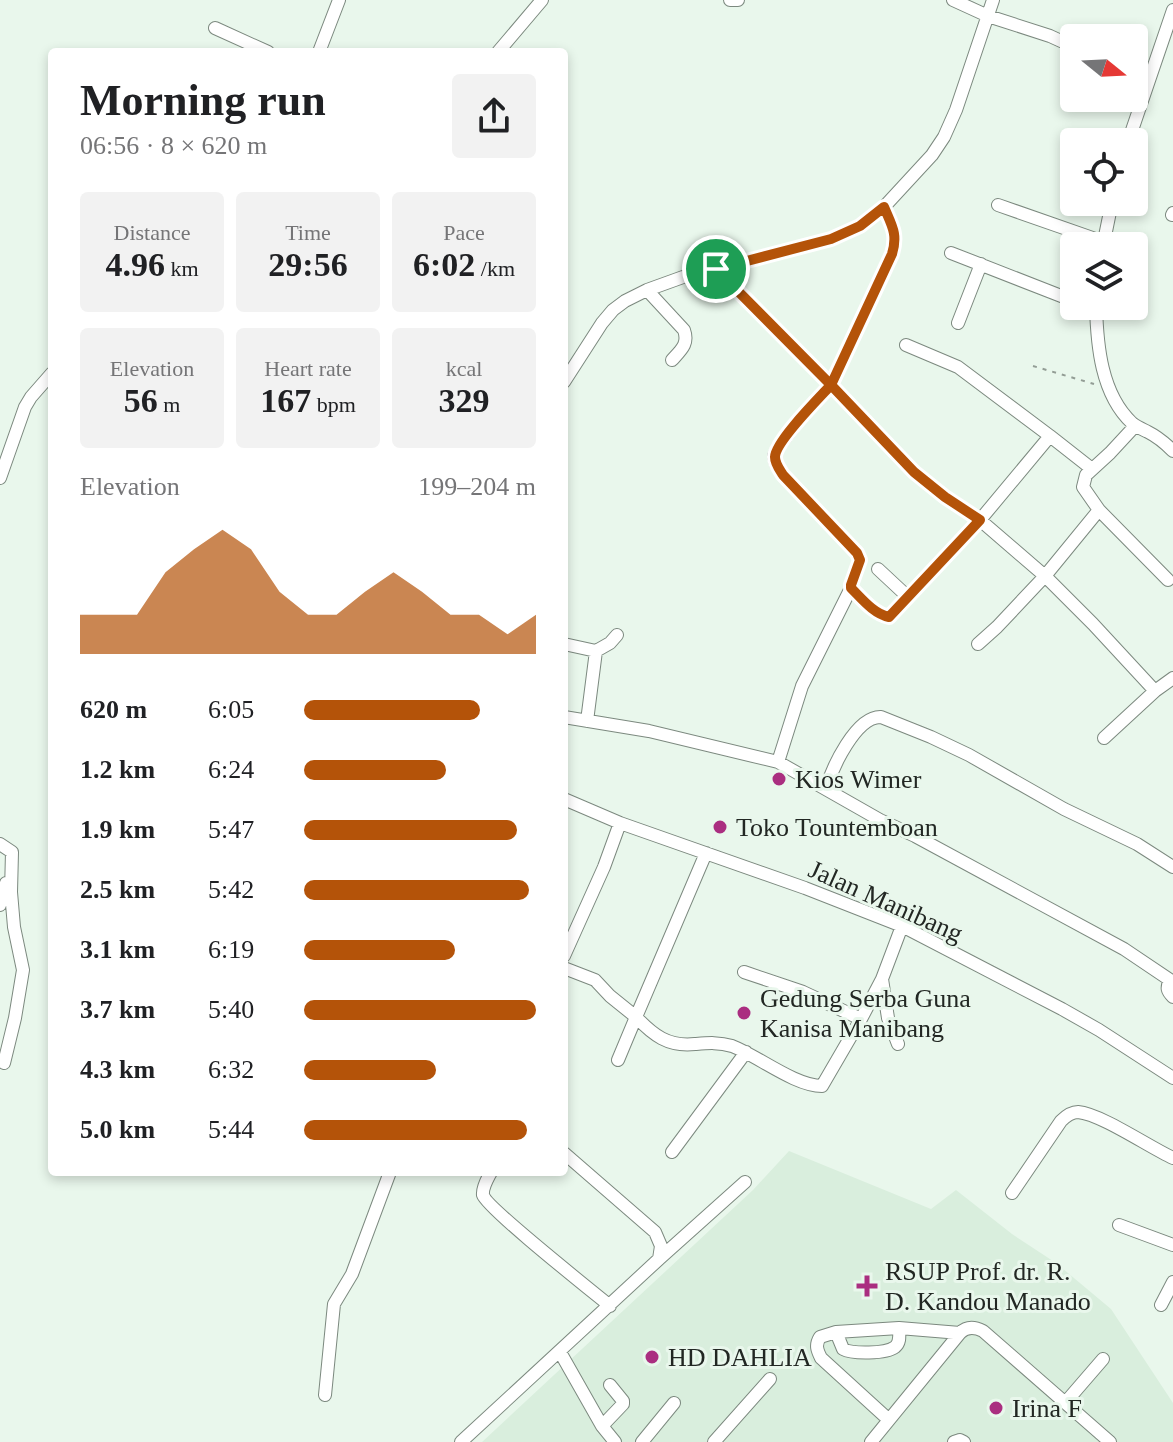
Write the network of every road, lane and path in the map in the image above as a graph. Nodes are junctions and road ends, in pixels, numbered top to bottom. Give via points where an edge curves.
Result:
1 (339, 0) edge
2 (542, 0) edge
3 (730, 0) edge
4 (738, 0) edge
5 (953, 0) edge
6 (993, 0) edge
7 (1173, 10) edge
8 (988, 16) junction
9 (215, 28) dead end
10 (1060, 41) edge
11 (259, 48) edge
12 (321, 48) edge
13 (501, 48) edge
14 (1133, 128) edge
15 (998, 205) dead end
16 (884, 207) junction
17 (1071, 232) edge
18 (951, 253) dead end
19 (981, 264) junction
20 (716, 269) junction
21 (647, 290) junction
22 (1060, 295) edge
23 (1095, 320) edge
24 (958, 323) dead end
25 (906, 345) dead end
26 (672, 360) dead end
27 (1033, 366) dead end
28 (568, 376) edge
29 (48, 378) edge
30 (831, 385) junction
31 (1109, 388) junction
32 (1135, 426) junction
33 (1050, 436) junction
34 (1173, 451) edge
35 (1092, 469) junction
36 (0, 478) edge
37 (1099, 510) junction
38 (980, 520) junction
39 (878, 569) dead end
40 (1045, 576) junction
41 (1168, 580) dead end
42 (851, 588) junction
43 (908, 597) junction
44 (617, 635) dead end
45 (978, 644) dead end
46 (568, 645) edge
47 (596, 651) junction
48 (1173, 678) edge
49 (1155, 691) junction
50 (568, 718) edge
51 (587, 721) junction
52 (1104, 738) dead end
53 (778, 762) junction
54 (826, 789) junction
55 (568, 801) edge
56 (620, 823) junction
57 (0, 844) edge
58 (706, 853) junction
59 (13, 861) junction
60 (1173, 867) edge
61 (0, 905) edge
62 (902, 926) junction
63 (568, 947) edge
64 (568, 970) edge
65 (744, 972) dead end
66 (1172, 978) edge
67 (882, 979) junction
68 (1173, 997) edge
69 (636, 1017) junction
70 (861, 1019) junction
71 (898, 1044) dead end
72 (746, 1052) junction
73 (618, 1060) dead end
74 (4, 1063) dead end
75 (1173, 1078) edge
76 (672, 1152) dead end
77 (568, 1156) edge
78 (1173, 1158) edge
79 (389, 1176) edge
80 (489, 1176) edge
81 (745, 1182) dead end
82 (1012, 1193) dead end
83 (1119, 1225) dead end
84 (1173, 1245) edge
85 (659, 1259) junction
86 (1173, 1282) edge
87 (1161, 1305) dead end
88 (610, 1306) junction
89 (899, 1328) junction
90 (836, 1332) junction
91 (960, 1333) junction
92 (560, 1352) junction
93 (1103, 1359) dead end
94 (770, 1379) dead end
95 (610, 1385) dead end
96 (325, 1395) dead end
97 (674, 1403) dead end
98 (1065, 1403) junction
99 (889, 1420) junction
100 (602, 1426) junction
101 (875, 1441) edge
102 (461, 1442) edge
103 (615, 1442) edge
104 (642, 1442) edge
105 (714, 1442) edge
106 (954, 1442) edge
107 (964, 1442) edge
108 (1110, 1442) edge

1 - 12 street
2 - 13 street
3 - 4 street
5 - 8 street
6 - 8 street
7 - 14 street
8 - 10 street
8 - 16 street via 944,137
9 - 11 street
15 - 17 street
16 - 20 street via 831,239
16 - 30 street via 896,242
18 - 19 street
19 - 22 street
19 - 24 street
20 - 21 street
20 - 30 street
21 - 26 street via 684,330 686,343
21 - 28 street via 607,316
23 - 31 street
25 - 33 street via 958,367
27 - 31 path
29 - 36 street via 25,407
30 - 38 street via 914,472
30 - 42 street via 774,456 783,475 857,553 860,560
31 - 32 street
32 - 34 street
32 - 35 street
33 - 35 street
33 - 38 street
35 - 37 street via 1083,487
37 - 40 street
37 - 41 street
38 - 40 street
38 - 43 street
39 - 43 street
40 - 45 street
40 - 49 street
42 - 43 street via 885,617
42 - 53 street via 802,686
44 - 47 street
46 - 47 street
47 - 51 street
48 - 49 street
49 - 52 street
50 - 51 street
51 - 53 street
53 - 54 street
54 - 60 street via 835,764 858,730 881,717 969,755
54 - 66 street
55 - 56 street, Jalan Manibang
56 - 58 street, Jalan Manibang
56 - 63 street
57 - 59 street via 12,852
58 - 62 street, Jalan Manibang
58 - 69 street
59 - 61 street
59 - 74 street via 14,927 23,970
62 - 67 street
62 - 75 street, Jalan Manibang via 1062,1009
64 - 69 street via 595,980
65 - 70 street
66 - 68 street via 1167,986
67 - 70 street
67 - 71 street
69 - 72 street via 652,1034 671,1043 721,1043
69 - 73 street
70 - 72 street via 822,1086 805,1083
72 - 76 street
77 - 85 street via 655,1232
78 - 82 street via 1077,1112 1061,1121
79 - 96 street via 352,1274 334,1304
80 - 88 street via 486,1201
81 - 85 street
83 - 84 street
85 - 88 street
86 - 87 street
88 - 92 street
89 - 90 street
89 - 90 street via 899,1341 885,1351 849,1352
89 - 91 street
90 - 99 street via 816,1343 821,1358
91 - 98 street via 968,1327 983,1331
91 - 99 street
92 - 100 street
92 - 102 street
93 - 98 street
94 - 105 street
95 - 100 street via 623,1404
97 - 104 street
98 - 108 street
99 - 101 street
100 - 103 street
106 - 107 street

